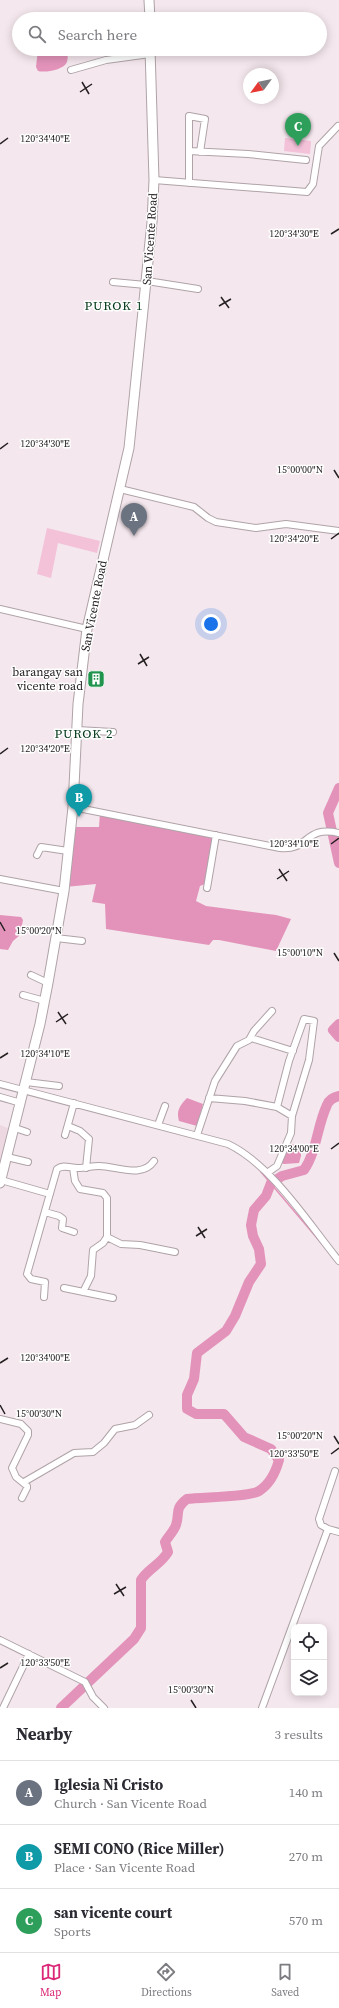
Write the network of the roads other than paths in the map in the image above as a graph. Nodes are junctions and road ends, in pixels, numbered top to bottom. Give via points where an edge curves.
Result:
1 (149, 0) edge
2 (150, 12) edge
3 (128, 56) edge
4 (150, 56) edge
5 (71, 70) dead end
6 (338, 126) dead end
7 (189, 151) junction
8 (200, 152) junction
9 (306, 160) dead end
10 (154, 180) junction
11 (189, 183) junction
12 (113, 282) dead end
13 (147, 283) junction
14 (198, 289) dead end
15 (120, 489) junction
16 (339, 531) edge
17 (0, 609) edge
18 (87, 629) junction
19 (77, 730) junction
20 (113, 732) dead end
21 (73, 807) junction
22 (339, 833) edge
23 (216, 835) junction
24 (68, 851) junction
25 (37, 855) dead end
26 (0, 879) edge
27 (207, 888) dead end
28 (64, 891) junction
29 (56, 938) junction
30 (82, 941) dead end
31 (31, 975) dead end
32 (48, 983) junction
33 (23, 995) dead end
34 (45, 1001) junction
35 (272, 1011) dead end
36 (251, 1038) junction
37 (293, 1051) junction
38 (0, 1084) edge
39 (25, 1086) junction
40 (59, 1086) dead end
41 (0, 1097) edge
42 (209, 1098) junction
43 (21, 1103) junction
44 (74, 1103) junction
45 (165, 1106) dead end
46 (277, 1107) junction
47 (292, 1116) junction
48 (158, 1125) junction
49 (68, 1126) junction
50 (15, 1128) junction
51 (28, 1132) dead end
52 (65, 1135) dead end
53 (197, 1135) junction
54 (7, 1157) junction
55 (154, 1161) dead end
56 (28, 1162) dead end
57 (73, 1168) junction
58 (86, 1168) junction
59 (267, 1173) junction
60 (0, 1182) edge
61 (50, 1194) junction
62 (45, 1212) junction
63 (74, 1232) dead end
64 (107, 1237) junction
65 (175, 1252) dead end
66 (339, 1261) edge
67 (64, 1288) dead end
68 (83, 1292) junction
69 (44, 1296) dead end
70 (113, 1298) dead end
71 (149, 1415) dead end
72 (0, 1420) edge
73 (335, 1470) dead end
74 (24, 1482) junction
75 (22, 1498) dead end
76 (328, 1529) junction
77 (339, 1532) edge
78 (0, 1640) edge
79 (29, 1654) junction
80 (3, 1708) edge
81 (104, 1708) edge
82 (262, 1708) edge

1 - 2 street
3 - 5 street
4 - 10 street, San Vicente Road
6 - 11 street via 318,146 313,184 307,192
7 - 8 street
7 - 8 street via 189,116 205,118
7 - 11 street
8 - 9 street
10 - 11 street
10 - 13 street, San Vicente Road
12 - 13 street
13 - 14 street
13 - 15 street, San Vicente Road via 129,448
15 - 16 street via 194,507 216,522 256,528 286,524
15 - 18 street, San Vicente Road
17 - 18 street
18 - 19 street, San Vicente Road
19 - 20 street
19 - 21 street, San Vicente Road
21 - 23 street
21 - 24 street, San Vicente Road
22 - 23 street via 328,831 313,834 291,850
23 - 27 street
24 - 25 street via 41,847
24 - 28 street, San Vicente Road
26 - 28 street
28 - 29 street, San Vicente Road
29 - 30 street
29 - 32 street, San Vicente Road
31 - 32 street
32 - 34 street, San Vicente Road
33 - 34 street
34 - 39 street, San Vicente Road
35 - 36 street
36 - 37 street
36 - 42 street via 237,1046 215,1081
37 - 46 street
37 - 47 street via 304,1020 314,1021 308,1060
38 - 39 street
39 - 40 street
39 - 43 street, San Vicente Road
39 - 44 street
41 - 43 street
42 - 46 street
42 - 53 street
43 - 50 street, San Vicente Road
44 - 48 street
44 - 49 street
45 - 48 street
46 - 47 street
47 - 59 street via 291,1133 278,1166
48 - 53 street
49 - 52 street
49 - 58 street via 80,1131 89,1139
50 - 51 street
50 - 54 street, San Vicente Road
53 - 59 street via 241,1150
54 - 56 street
54 - 60 street, San Vicente Road
55 - 58 street via 148,1167 131,1171 99,1166
57 - 58 street
57 - 61 street via 62,1166 57,1169
57 - 64 street via 75,1181 80,1189 102,1192 107,1197
59 - 66 street
60 - 61 street
61 - 62 street
62 - 63 street via 61,1216 62,1228
62 - 69 street via 27,1274 31,1279 45,1282
64 - 65 street via 120,1244
64 - 68 street via 93,1250 91,1276
67 - 68 street
68 - 70 street
71 - 74 street via 135,1424 115,1429 93,1452 74,1453
72 - 74 street via 23,1425 28,1431 12,1468 16,1477
73 - 76 street via 318,1519 320,1525
74 - 75 street via 27,1488
76 - 77 street
76 - 82 street
78 - 79 street
79 - 80 street
79 - 81 street via 85,1682 93,1697

